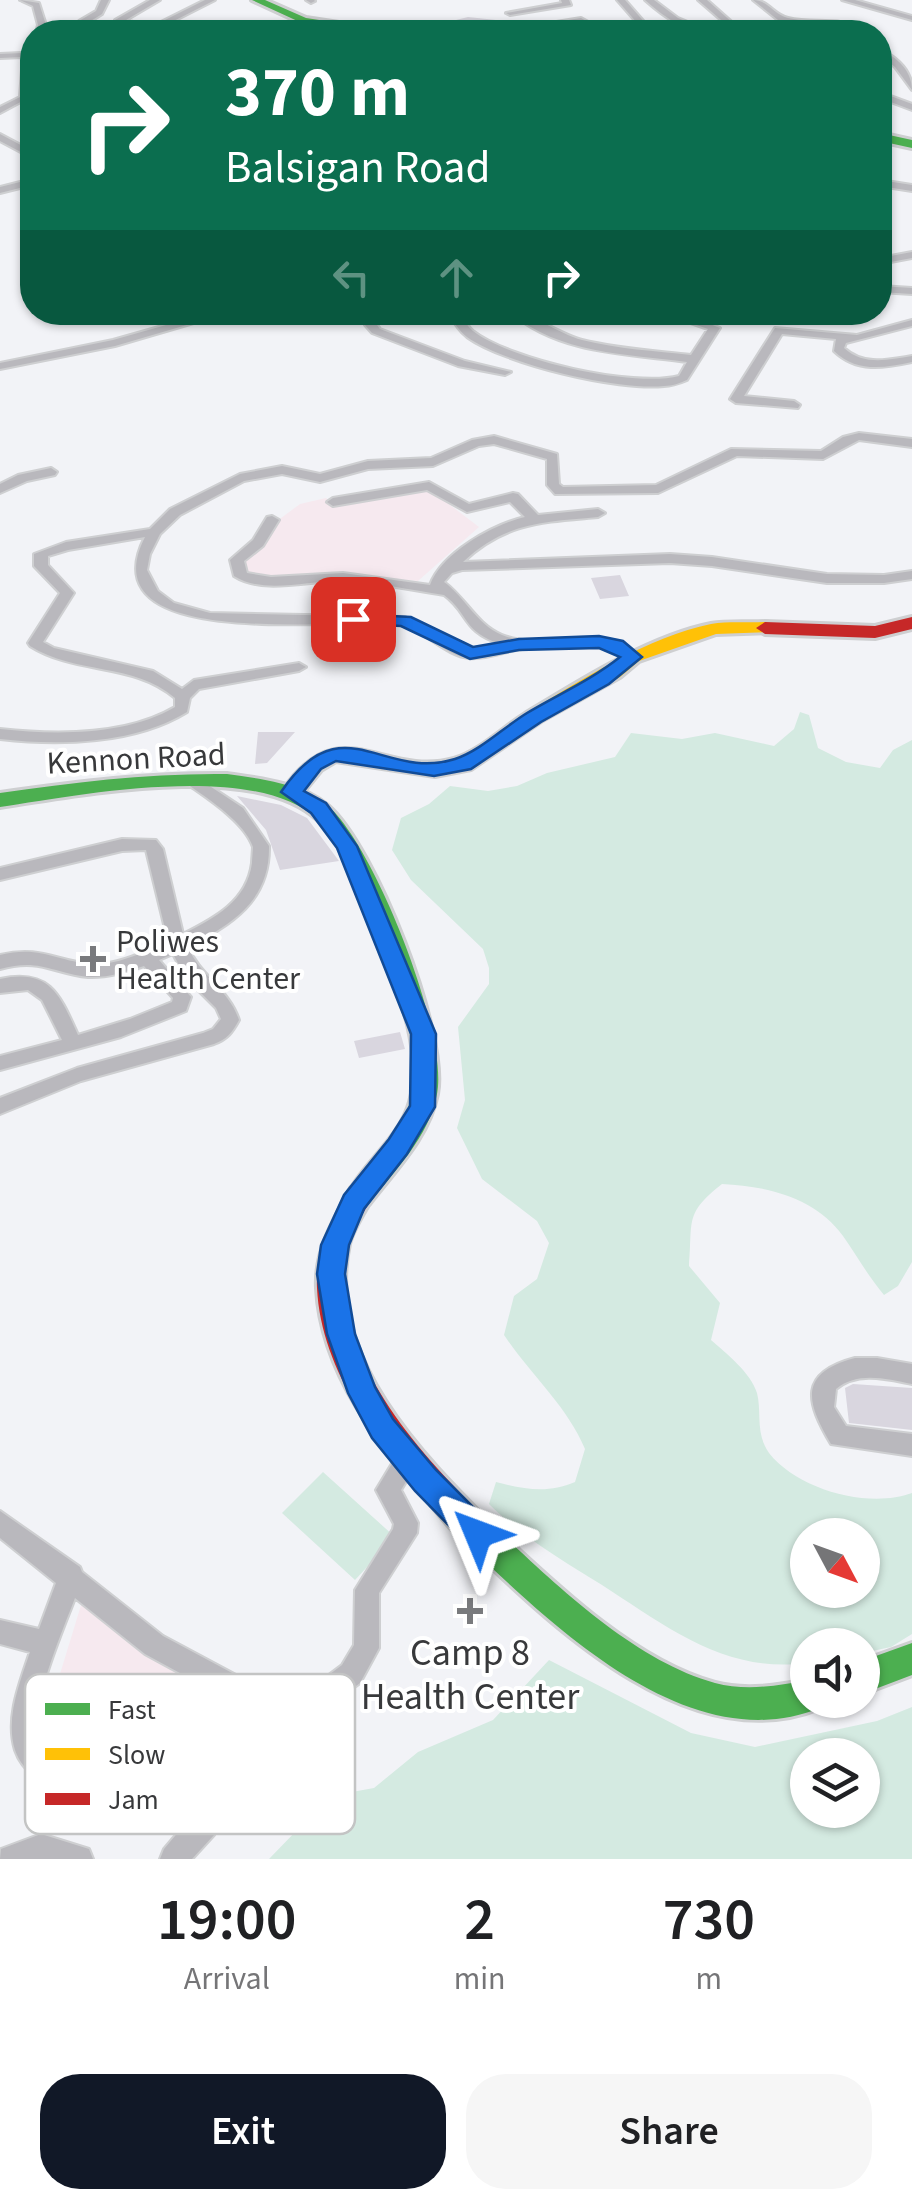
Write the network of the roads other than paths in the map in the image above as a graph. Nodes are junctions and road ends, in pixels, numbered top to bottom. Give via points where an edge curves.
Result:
1 (24, 0) edge
2 (104, 0) edge
3 (156, 0) edge
4 (210, 0) edge
5 (256, 0) edge
6 (496, 0) edge
7 (565, 0) edge
8 (621, 0) edge
9 (649, 0) edge
10 (702, 0) edge
11 (757, 0) edge
12 (801, 0) edge
13 (834, 0) edge
14 (846, 0) edge
15 (510, 13) junction
16 (912, 18) edge
17 (41, 20) edge
18 (89, 20) edge
19 (119, 20) edge
20 (171, 20) edge
21 (311, 20) edge
22 (505, 20) edge
23 (639, 20) edge
24 (675, 20) edge
25 (725, 20) edge
26 (781, 20) joint
27 (829, 20) edge
28 (892, 59) edge
29 (912, 86) edge
30 (912, 323) edge
31 (179, 325) edge
32 (371, 325) edge
33 (464, 325) edge
34 (534, 325) edge
35 (710, 325) edge
36 (857, 338) junction
37 (695, 359) junction
38 (912, 359) edge
39 (0, 366) edge
40 (505, 372) dead end
41 (794, 405) dead end
42 (912, 443) edge
43 (51, 472) dead end
44 (0, 489) edge
45 (333, 502) dead end
46 (598, 513) dead end
47 (272, 520) dead end
48 (535, 520) junction
49 (154, 532) junction
50 (447, 570) junction
51 (912, 575) edge
52 (446, 591) junction
53 (912, 622) edge
54 (519, 644) junction
55 (632, 657) junction
56 (299, 666) dead end
57 (183, 697) junction
58 (0, 734) edge
59 (196, 782) junction
60 (292, 792) junction
61 (0, 800) edge
62 (0, 874) edge
63 (180, 942) junction
64 (146, 956) junction
65 (0, 962) edge
66 (0, 986) edge
67 (73, 1044) junction
68 (0, 1062) edge
69 (0, 1106) edge
70 (912, 1374) edge
71 (912, 1445) edge
72 (407, 1460) junction
73 (0, 1523) edge
74 (71, 1576) junction
75 (0, 1632) edge
76 (46, 1643) junction
77 (912, 1659) edge
78 (880, 1671) edge
79 (38, 1674) edge
80 (209, 1674) edge
81 (347, 1674) edge
82 (790, 1700) edge
83 (196, 1834) edge
84 (12, 1859) edge
85 (79, 1859) edge
86 (174, 1859) edge

1 - 17 street via 36,4
2 - 18 street
3 - 19 street
4 - 20 street
5 - 21 main road
6 - 15 street
7 - 15 street via 567,5
8 - 23 street
9 - 24 street
10 - 25 street
11 - 26 street
12 - 13 street
14 - 16 street
15 - 22 street
26 - 27 street
28 - 29 street
30 - 36 street
31 - 39 street
32 - 40 street via 462,364
33 - 37 street via 476,338 559,370 666,384 683,378
34 - 37 street via 567,338
35 - 37 street
36 - 38 street via 838,345 852,361
36 - 41 street via 779,330 736,399
42 - 49 street via 866,436 823,455 735,452 658,489 575,492 553,485 553,457 483,441 433,462 368,465 320,478 282,470 240,478 174,512
43 - 44 street
45 - 48 street via 429,486 467,508 513,498
46 - 48 street
47 - 52 street via 237,560 241,576 344,577
48 - 50 street via 491,531
49 - 54 street via 140,570 152,593 187,613 405,621 470,654
49 - 57 street via 41,554 41,566 67,593 35,643 148,674
50 - 51 street via 682,558 767,573 879,580
50 - 52 street via 436,583
52 - 54 street via 474,624
53 - 55 main road via 875,632 714,629
54 - 55 street via 610,642
55 - 60 main road via 464,764 434,769 333,754
56 - 57 street via 194,686
57 - 58 street via 182,709 156,723 46,736
59 - 60 main road, Kennon Road
59 - 61 main road, Kennon Road
59 - 63 street via 248,823 262,858 245,902
60 - 72 main road via 318,808 346,846 424,1034 422,1107 353,1202 332,1260 346,1352 382,1428
62 - 63 street via 150,844
63 - 64 street
63 - 69 street via 190,971 224,1002 228,1028
64 - 65 street via 102,971 38,955
64 - 67 street via 182,997 180,1006
66 - 67 street via 35,983 50,993
67 - 68 street
70 - 71 street via 846,1369 826,1384 822,1409 838,1436
72 - 81 street via 388,1490 406,1534 367,1590 367,1636 361,1659
72 - 82 main road via 578,1620 683,1690 726,1704
73 - 74 street
74 - 76 street
74 - 80 street via 154,1644
75 - 76 street
76 - 79 street
77 - 78 main road
83 - 86 street
84 - 85 street via 41,1848

